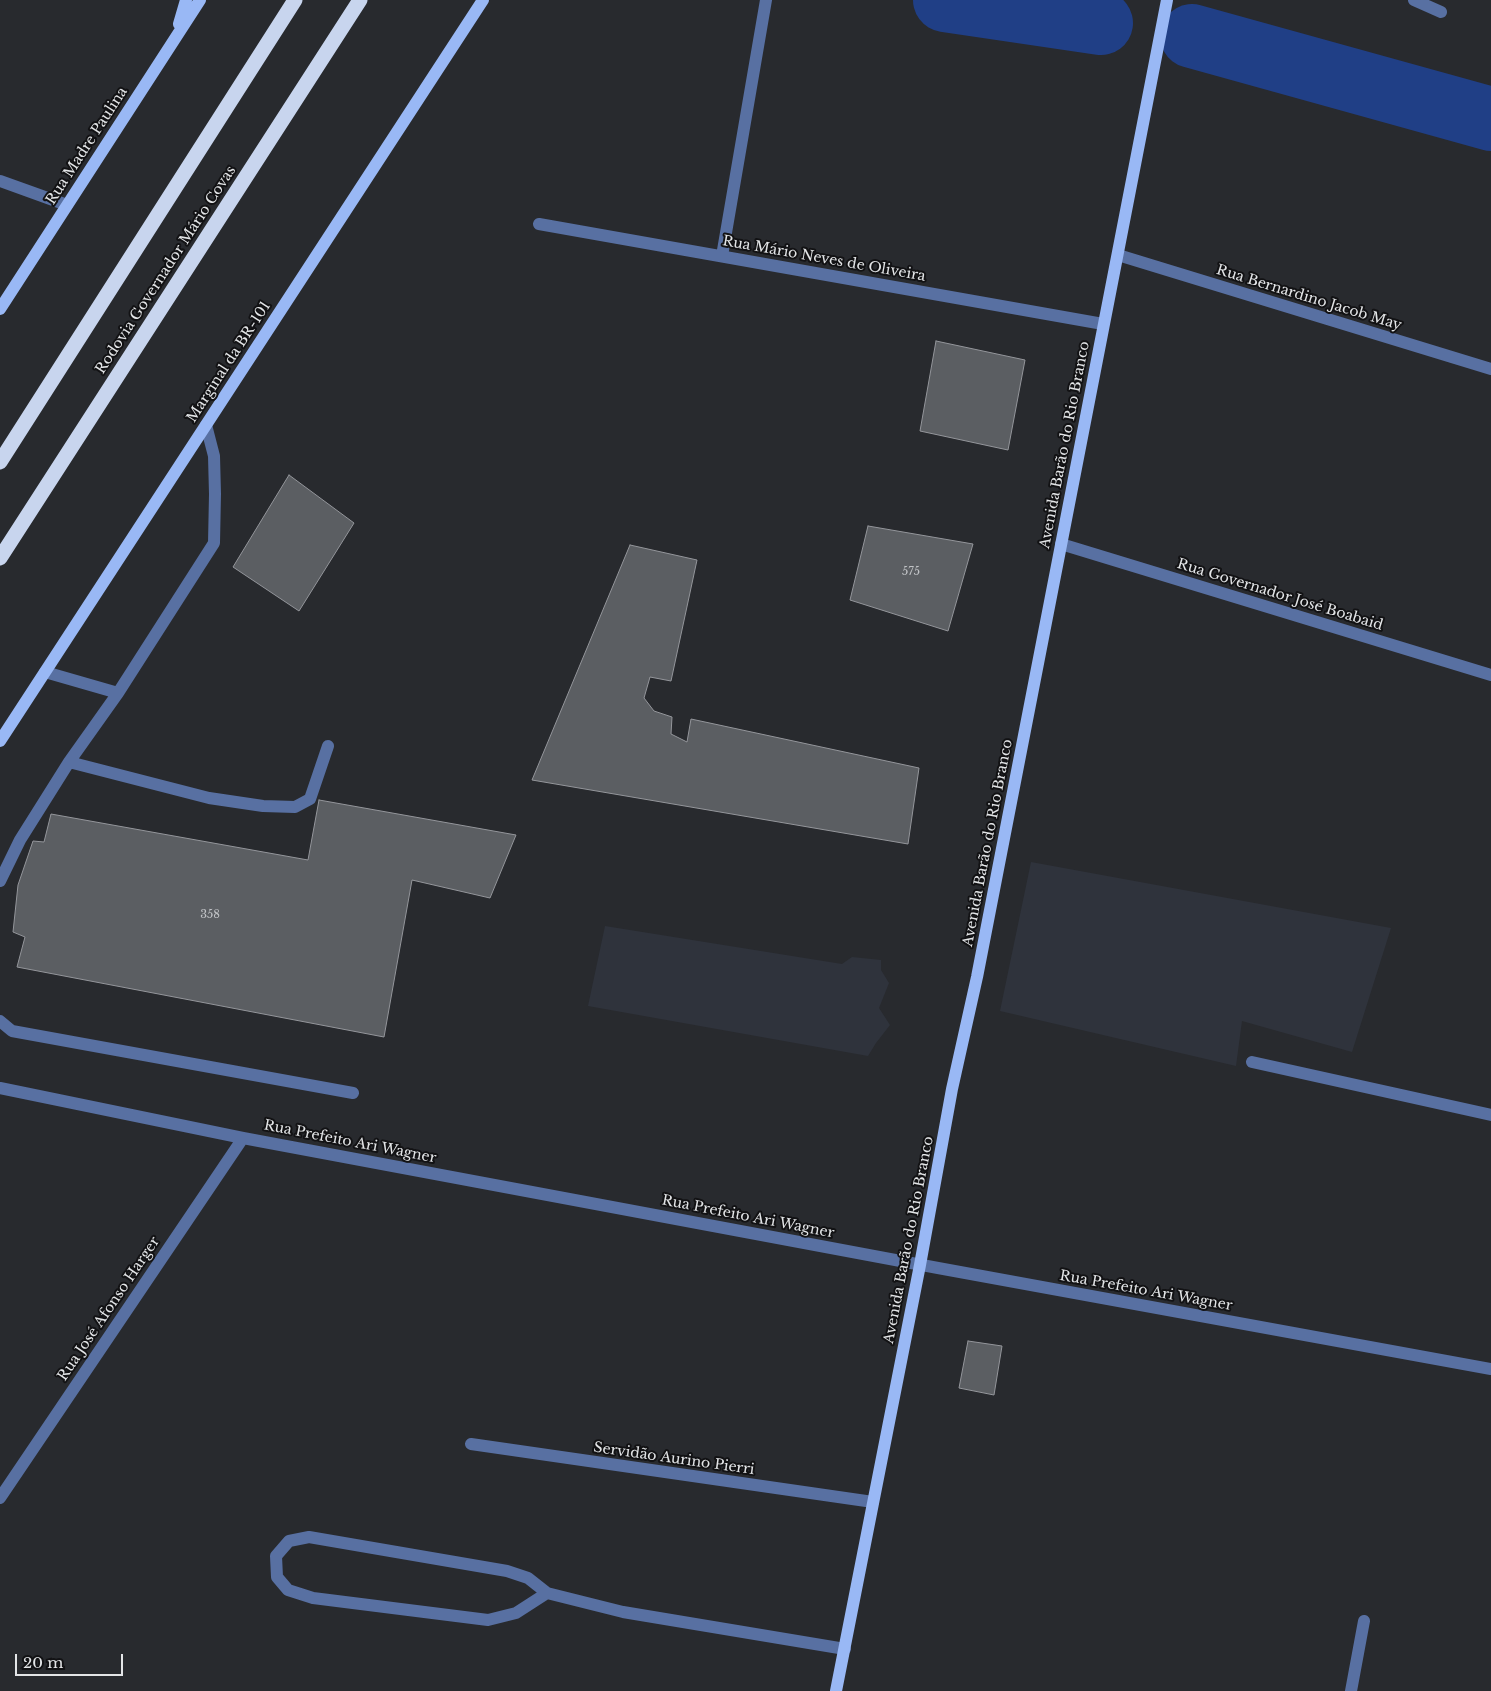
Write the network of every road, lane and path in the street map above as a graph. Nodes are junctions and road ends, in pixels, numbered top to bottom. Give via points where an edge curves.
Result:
1 (186, 0) edge
2 (200, 0) edge
3 (295, 0) edge
4 (360, 0) edge
5 (482, 0) edge
6 (766, 0) edge
7 (1167, 0) edge
8 (1414, 0) edge
9 (1441, 12) dead end
10 (174, 39) junction
11 (0, 181) edge
12 (67, 205) junction
13 (539, 224) dead end
14 (1118, 255) junction
15 (722, 256) junction
16 (0, 309) edge
17 (1103, 324) junction
18 (1491, 369) edge
19 (206, 425) junction
20 (0, 462) edge
21 (1061, 544) junction
22 (0, 558) edge
23 (45, 672) junction
24 (1491, 675) edge
25 (118, 693) junction
26 (0, 740) edge
27 (328, 746) dead end
28 (69, 762) junction
29 (0, 882) edge
30 (0, 1021) edge
31 (1252, 1062) dead end
32 (0, 1088) edge
33 (353, 1093) dead end
34 (1491, 1115) edge
35 (243, 1138) junction
36 (920, 1265) junction
37 (1491, 1369) edge
38 (471, 1444) dead end
39 (0, 1498) edge
40 (873, 1502) junction
41 (547, 1593) junction
42 (1364, 1621) dead end
43 (845, 1649) junction
44 (837, 1691) edge
45 (1352, 1691) edge

1 - 10 main road
2 - 10 main road, Rua Madre Paulina
3 - 20 highway
4 - 22 highway, Rodovia Governador Mário Covas
5 - 19 main road, Marginal da BR-101
6 - 15 street
7 - 14 main road, Avenida Barão do Rio Branco
8 - 9 street
10 - 12 main road, Rua Madre Paulina
11 - 12 street
12 - 16 main road, Rua Madre Paulina
13 - 15 street, Rua Mário Neves de Oliveira
14 - 17 main road, Avenida Barão do Rio Branco
14 - 18 street, Rua Bernardino Jacob May
15 - 17 street, Rua Mário Neves de Oliveira
17 - 21 main road, Avenida Barão do Rio Branco
19 - 23 main road, Marginal da BR-101
19 - 25 street via 214,456 214,543
21 - 24 street, Rua Governador José Boabaid
21 - 36 main road, Avenida Barão do Rio Branco
23 - 25 street
23 - 26 main road, Marginal da BR-101
25 - 28 street
27 - 28 street via 310,799 295,808 210,798
28 - 29 street via 20,840
30 - 33 street via 12,1031
31 - 34 street
32 - 35 street, Rua Prefeito Ari Wagner
35 - 36 street, Rua Prefeito Ari Wagner
35 - 39 street, Rua José Afonso Harger
36 - 37 street, Rua Prefeito Ari Wagner
36 - 40 main road, Avenida Barão do Rio Branco
38 - 40 street, Servidão Aurino Pierri
40 - 43 main road, Avenida Barão do Rio Branco
41 - 41 street via 528,1578 507,1571 310,1537 289,1540 276,1556 277,1577 288,1590 313,1598 488,1620 516,1613
41 - 43 street via 623,1612
42 - 45 street
43 - 44 main road, Avenida Barão do Rio Branco

